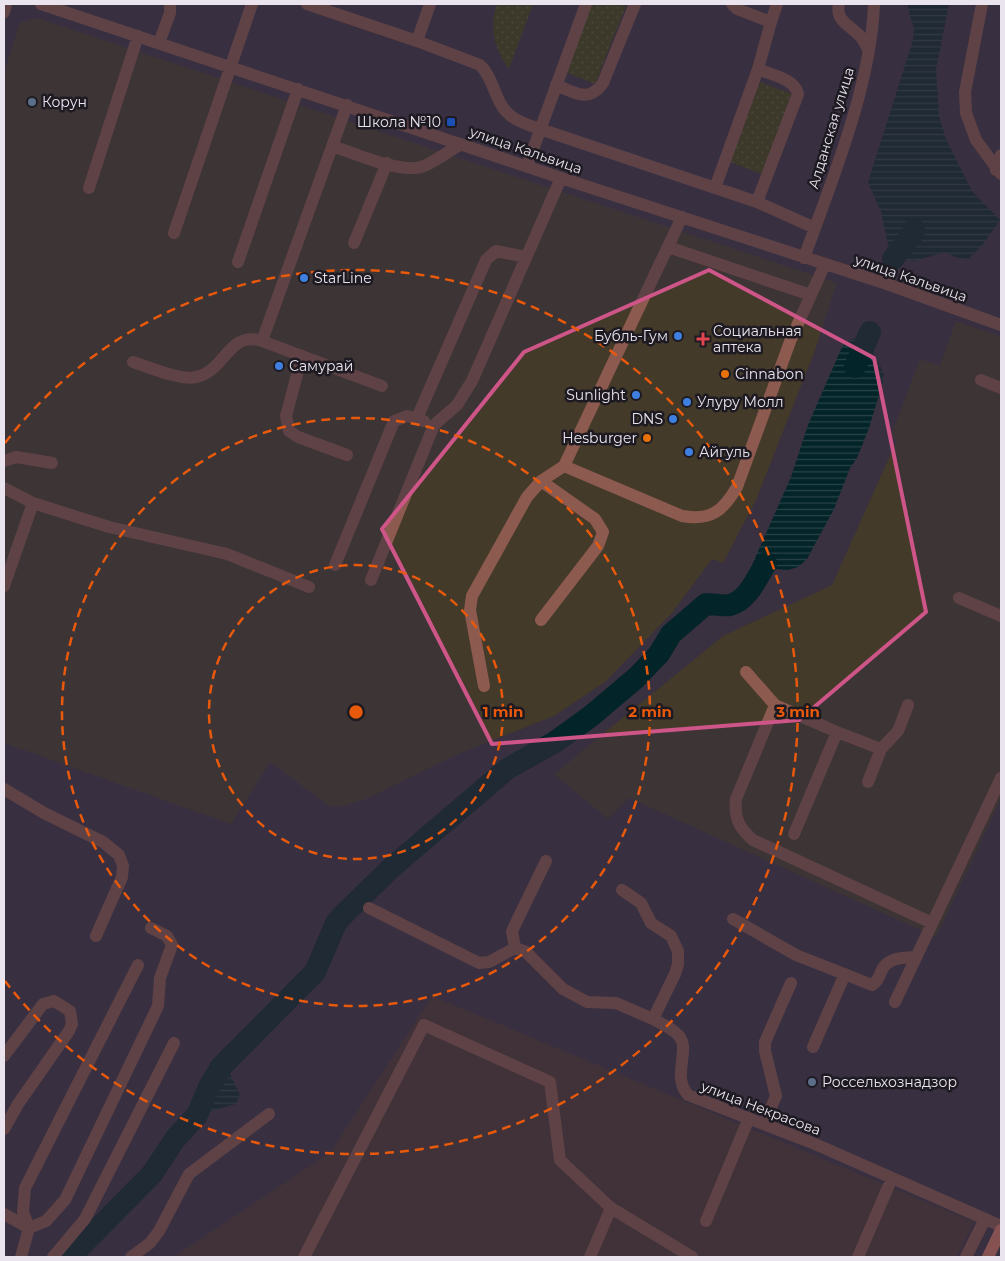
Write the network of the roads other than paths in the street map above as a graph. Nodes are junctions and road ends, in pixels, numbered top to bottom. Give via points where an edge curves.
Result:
1 (6, 4) edge
2 (41, 4) edge
3 (170, 4) edge
4 (252, 4) edge
5 (307, 4) edge
6 (430, 4) edge
7 (586, 4) edge
8 (635, 4) edge
9 (732, 4) edge
10 (777, 4) edge
11 (839, 4) edge
12 (874, 4) edge
13 (982, 4) edge
14 (339, 9) edge
15 (4, 12) edge
16 (770, 22) junction
17 (138, 36) junction
18 (417, 41) junction
19 (158, 43) junction
20 (869, 51) junction
21 (230, 67) junction
22 (758, 69) junction
23 (556, 84) junction
24 (298, 89) junction
25 (347, 105) junction
26 (540, 130) junction
27 (461, 144) junction
28 (332, 146) junction
29 (1001, 155) edge
30 (387, 163) junction
31 (527, 166) junction
32 (999, 172) edge
33 (562, 178) junction
34 (89, 188) dead end
35 (715, 188) junction
36 (757, 202) junction
37 (682, 217) junction
38 (815, 228) junction
39 (174, 233) dead end
40 (354, 243) dead end
41 (668, 247) junction
42 (526, 257) junction
43 (804, 258) junction
44 (238, 262) dead end
45 (825, 264) junction
46 (811, 295) junction
47 (1001, 325) edge
48 (262, 341) junction
49 (302, 356) junction
50 (133, 362) dead end
51 (981, 380) dead end
52 (382, 386) dead end
53 (1001, 388) edge
54 (417, 418) junction
55 (434, 425) junction
56 (347, 455) dead end
57 (4, 461) edge
58 (52, 463) dead end
59 (564, 466) junction
60 (541, 482) junction
61 (4, 488) edge
62 (33, 503) junction
63 (335, 565) dead end
64 (371, 580) dead end
65 (4, 586) edge
66 (309, 587) dead end
67 (959, 598) dead end
68 (1001, 616) edge
69 (541, 620) dead end
70 (746, 672) dead end
71 (484, 686) dead end
72 (775, 705) junction
73 (908, 705) dead end
74 (837, 732) junction
75 (881, 749) junction
76 (1001, 778) edge
77 (868, 782) dead end
78 (4, 789) edge
79 (794, 834) dead end
80 (546, 861) dead end
81 (622, 890) dead end
82 (369, 908) dead end
83 (733, 919) dead end
84 (932, 922) junction
85 (151, 928) dead end
86 (96, 936) dead end
87 (515, 948) junction
88 (916, 956) junction
89 (138, 965) dead end
90 (844, 974) junction
91 (791, 984) dead end
92 (895, 1002) dead end
93 (653, 1019) junction
94 (174, 1043) dead end
95 (813, 1047) dead end
96 (4, 1056) edge
97 (269, 1114) dead end
98 (749, 1118) junction
99 (764, 1124) junction
100 (4, 1129) edge
101 (892, 1178) junction
102 (611, 1208) junction
103 (4, 1214) edge
104 (985, 1219) junction
105 (706, 1221) dead end
106 (29, 1228) junction
107 (1001, 1228) edge
108 (21, 1257) edge
109 (53, 1257) edge
110 (131, 1257) edge
111 (304, 1257) edge
112 (590, 1257) edge
113 (692, 1257) edge
114 (858, 1257) edge
115 (966, 1257) edge
116 (988, 1257) edge

1 - 15 street
2 - 17 street, улица Кальвица
3 - 19 street via 170,13
4 - 21 street
5 - 14 street
6 - 18 street
7 - 23 street
8 - 23 street via 598,90 582,95
9 - 16 street
10 - 16 street
11 - 20 street via 837,11 842,21 861,37
12 - 20 street, Алданская улица
13 - 32 street via 965,92 966,114 976,140
14 - 18 street
16 - 22 street
17 - 19 street, улица Кальвица
17 - 34 street
18 - 26 street via 480,65 488,72 506,112
19 - 21 street, улица Кальвица
20 - 38 street, Алданская улица via 858,97
21 - 24 street, улица Кальвица
21 - 39 street
22 - 35 street
22 - 36 street via 792,83 798,94
23 - 26 street
24 - 25 street, улица Кальвица
24 - 44 street
25 - 27 street, улица Кальвица
25 - 28 street
26 - 31 street
26 - 35 street
27 - 30 street via 423,166 406,168
27 - 31 street, улица Кальвица
28 - 30 street
28 - 48 street
29 - 32 street
30 - 40 street
31 - 33 street, улица Кальвица
33 - 37 street, улица Кальвица
33 - 42 street
35 - 36 street
36 - 38 street
37 - 41 street
37 - 43 street, улица Кальвица
38 - 43 street, Алданская улица
41 - 46 street
41 - 59 street
42 - 54 street via 496,251 486,260
42 - 55 street via 472,381 457,405
43 - 45 street, улица Кальвица
45 - 46 street
45 - 47 street, улица Кальвица
46 - 59 street via 791,339 737,487 726,506 695,518 682,516
48 - 49 street
48 - 50 street via 245,338 214,368 196,378
49 - 52 street
49 - 56 street via 286,416 289,431
51 - 53 street
54 - 55 street
54 - 63 street via 406,416 394,421
55 - 64 street
57 - 58 street via 16,457
59 - 60 street
60 - 69 street via 595,519 603,532 598,546
60 - 71 street via 527,497 472,596 470,610
61 - 62 street
62 - 65 street
62 - 66 street via 109,527 227,554
67 - 68 street
70 - 72 street
72 - 74 street
72 - 84 street via 736,799 734,811 738,824 753,840
73 - 75 street via 898,731
74 - 75 street
74 - 79 street
75 - 77 street
76 - 84 street
78 - 86 street via 103,842 119,855 122,877
80 - 87 street via 512,931
81 - 93 street via 641,903 651,923 671,936 678,951 676,969
82 - 87 street via 479,962 489,962
83 - 90 street via 796,954
84 - 88 street
85 - 106 street via 167,936 172,945 160,978 158,1006 64,1200 46,1221
87 - 93 street via 526,952 563,989 587,1002 616,1003
88 - 90 street via 889,960 872,985
88 - 92 street
89 - 106 street via 25,1188 23,1212
90 - 95 street
91 - 99 street via 765,1042 776,1096
93 - 98 street, улица Некрасова via 681,1038 684,1052 680,1081 688,1095
94 - 109 street via 85,1219
96 - 100 street via 43,1004 54,1001 70,1011 72,1024 69,1031
97 - 110 street via 190,1174 160,1232 150,1244
98 - 99 street, улица Некрасова
98 - 105 street
99 - 101 street, улица Некрасова
101 - 104 street, улица Некрасова
101 - 114 street
102 - 111 street via 560,1160 550,1082 424,1025
102 - 112 street
102 - 113 street
103 - 106 street
104 - 107 street, улица Некрасова
104 - 115 street
106 - 108 street
107 - 116 main road

